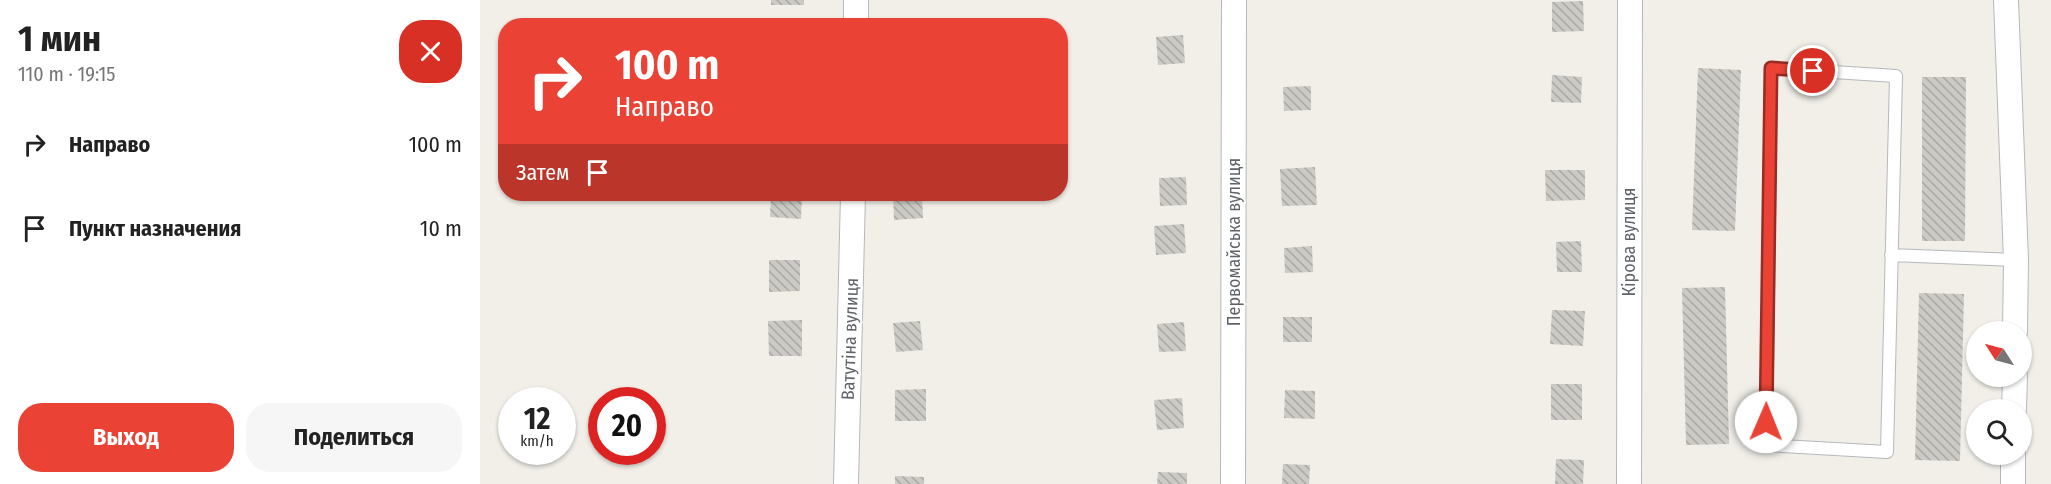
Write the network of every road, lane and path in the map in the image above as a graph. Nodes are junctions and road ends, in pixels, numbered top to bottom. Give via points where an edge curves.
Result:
1 (856, 0) edge
2 (1234, 0) edge
3 (1630, 0) edge
4 (2006, 0) edge
5 (856, 18) edge
6 (853, 201) edge
7 (1892, 255) junction
8 (2016, 260) junction
9 (2015, 321) edge
10 (2013, 465) edge
11 (846, 484) edge
12 (1233, 484) edge
13 (1629, 484) edge
14 (2013, 484) edge

1 - 5 street
2 - 12 street, Первомайська вулиця
3 - 13 street, Кірова вулиця
4 - 8 street
6 - 11 street, Ватутіна вулиця
7 - 7 lane via 1887,452 1766,445 1771,68 1896,75
7 - 8 lane
8 - 9 street
10 - 14 street

